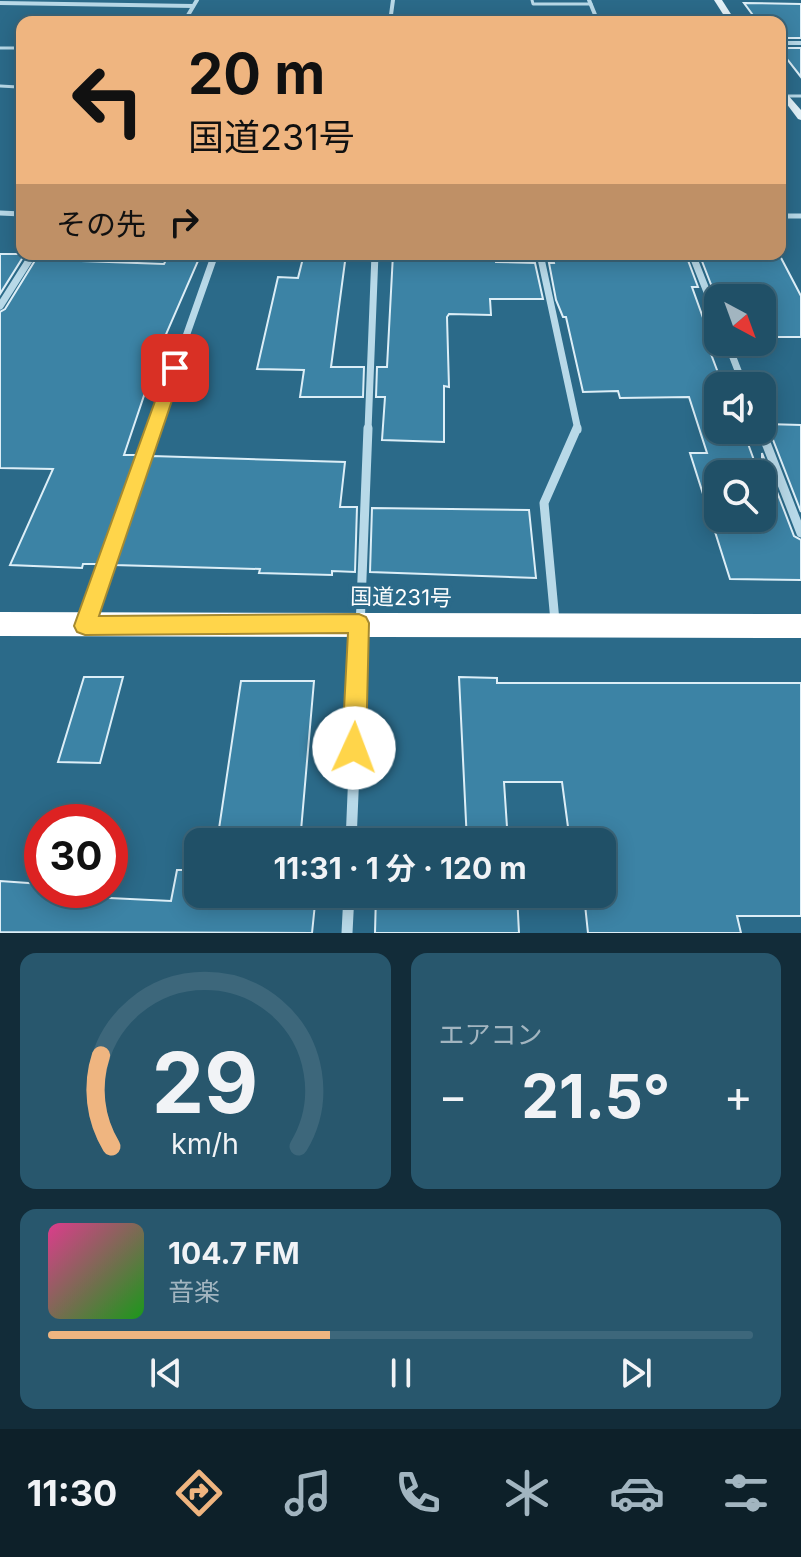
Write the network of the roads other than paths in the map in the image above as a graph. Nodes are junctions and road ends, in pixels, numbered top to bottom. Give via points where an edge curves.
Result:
1 (197, 0) edge
2 (532, 0) edge
3 (590, 2) edge
4 (0, 3) edge
5 (193, 6) junction
6 (187, 16) edge
7 (786, 96) edge
8 (801, 117) edge
9 (29, 260) edge
10 (213, 260) edge
11 (375, 260) edge
12 (541, 260) edge
13 (694, 260) edge
14 (704, 284) edge
15 (0, 306) edge
16 (766, 444) edge
17 (801, 533) edge
18 (359, 623) junction
19 (0, 624) edge
20 (85, 626) junction
21 (801, 626) edge
22 (555, 627) junction
23 (352, 828) edge
24 (348, 908) edge
25 (347, 933) edge

1 - 5 street
2 - 3 lane
4 - 5 street
5 - 6 street
7 - 8 street
9 - 15 street
10 - 20 street
11 - 18 street
12 - 22 street via 578,431 544,503
13 - 14 street
16 - 17 street
18 - 20 highway, 国道231号
18 - 22 highway, 国道231号
18 - 23 street
19 - 20 highway, 国道231号
21 - 22 highway, 国道231号
24 - 25 street

